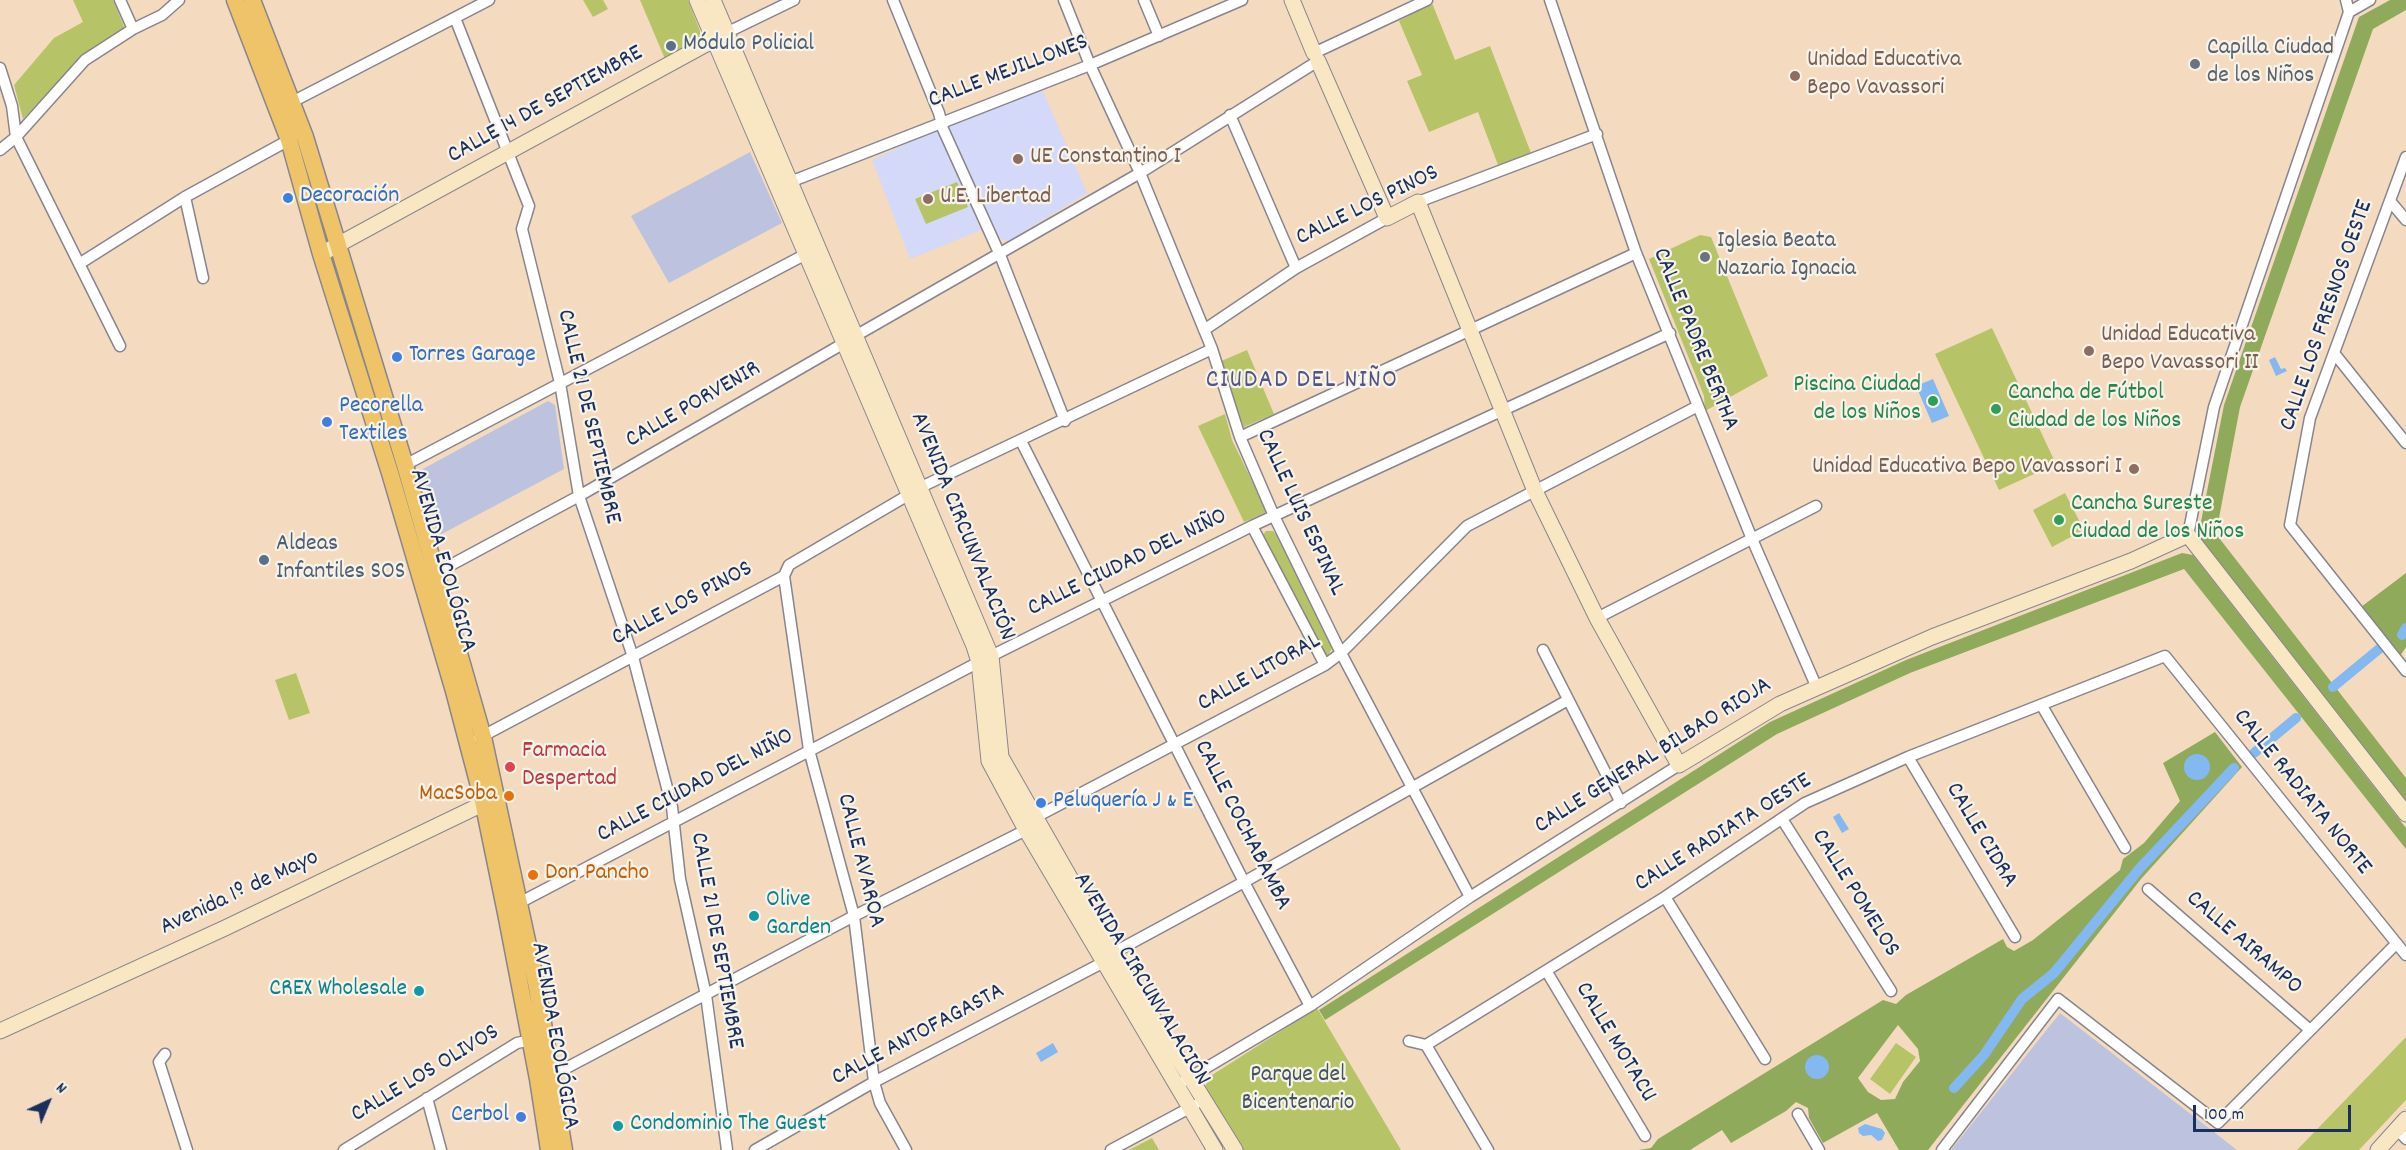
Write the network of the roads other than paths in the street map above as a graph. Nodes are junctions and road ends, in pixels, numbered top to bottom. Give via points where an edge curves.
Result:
1 (120, 0) edge
2 (179, 0) edge
3 (235, 0) edge
4 (252, 0) edge
5 (489, 0) edge
6 (697, 0) edge
7 (713, 0) edge
8 (794, 0) edge
9 (893, 0) edge
10 (1064, 0) edge
11 (1144, 0) edge
12 (1242, 0) edge
13 (1292, 0) edge
14 (1427, 0) edge
15 (1550, 0) edge
16 (2346, 0) edge
17 (2370, 0) edge
18 (2349, 12) junction
19 (455, 18) junction
20 (133, 29) junction
21 (719, 36) junction
22 (1159, 36) junction
23 (1316, 57) junction
24 (1090, 65) junction
25 (0, 68) edge
26 (292, 102) junction
27 (1230, 115) junction
28 (941, 121) junction
29 (1597, 134) junction
30 (16, 137) junction
31 (289, 140) junction
32 (0, 150) edge
33 (509, 153) junction
34 (2406, 157) edge
35 (1140, 173) junction
36 (790, 182) junction
37 (185, 197) junction
38 (2390, 201) junction
39 (1418, 202) junction
40 (1387, 218) junction
41 (2406, 220) edge
42 (337, 248) junction
43 (808, 253) junction
44 (1636, 253) junction
45 (321, 254) junction
46 (1000, 255) junction
47 (79, 264) junction
48 (1296, 268) junction
49 (203, 278) dead end
50 (1204, 330) junction
51 (1469, 331) junction
52 (1670, 333) junction
53 (851, 338) junction
54 (120, 346) dead end
55 (1212, 349) junction
56 (2334, 352) junction
57 (560, 383) junction
58 (1698, 406) junction
59 (1502, 409) junction
60 (1065, 421) junction
61 (1240, 437) junction
62 (1021, 441) junction
63 (2406, 443) edge
64 (405, 465) junction
65 (916, 490) junction
66 (1535, 491) junction
67 (579, 496) junction
68 (1816, 506) dead end
69 (1274, 516) junction
70 (1252, 526) junction
71 (2188, 535) junction
72 (1752, 539) junction
73 (436, 573) junction
74 (784, 576) junction
75 (1102, 600) junction
76 (1597, 618) junction
77 (1543, 650) dead end
78 (1341, 653) junction
79 (2164, 656) joint
80 (633, 657) junction
81 (985, 659) junction
82 (1325, 665) junction
83 (2406, 671) edge
84 (1816, 688) junction
85 (1568, 700) junction
86 (2042, 706) junction
87 (476, 740) junction
88 (1176, 745) junction
89 (809, 750) junction
90 (1908, 757) junction
91 (1679, 765) junction
92 (1411, 787) junction
93 (490, 799) junction
94 (1621, 803) junction
95 (2406, 814) edge
96 (1782, 819) junction
97 (673, 823) junction
98 (1030, 824) junction
99 (2125, 848) dead end
100 (1244, 882) junction
101 (2148, 889) dead end
102 (1470, 897) junction
103 (1665, 897) junction
104 (519, 903) junction
105 (854, 916) junction
106 (2016, 937) dead end
107 (2395, 945) junction
108 (2406, 956) edge
109 (1108, 957) junction
110 (1547, 972) junction
111 (1891, 991) dead end
112 (706, 995) junction
113 (1310, 1006) junction
114 (2310, 1030) junction
115 (0, 1031) edge
116 (531, 1040) junction
117 (1409, 1041) dead end
118 (1426, 1046) junction
119 (165, 1054) dead end
120 (1765, 1059) dead end
121 (553, 1075) junction
122 (874, 1082) junction
123 (1184, 1082) junction
124 (427, 1098) junction
125 (1204, 1100) junction
126 (1190, 1108) junction
127 (1798, 1114) dead end
128 (2403, 1129) edge
129 (1645, 1136) dead end
130 (187, 1150) edge
131 (344, 1150) edge
132 (441, 1150) edge
133 (549, 1150) edge
134 (564, 1150) edge
135 (727, 1150) edge
136 (755, 1150) edge
137 (906, 1150) edge
138 (1111, 1150) edge
139 (1215, 1150) edge
140 (1235, 1150) edge
141 (1488, 1150) edge
142 (1819, 1150) edge
143 (1942, 1150) edge
144 (2378, 1150) edge

1 - 20 street
2 - 20 street via 162,15
3 - 31 main road, AVENIDA ECOLÓGICA via 259,72
4 - 26 main road, AVENIDA ECOLÓGICA
5 - 19 street
6 - 21 main road, AVENIDA CIRCUNVALACIÓN
7 - 21 main road, AVENIDA CIRCUNVALACIÓN
8 - 21 street, CALLE 14 DE SEPTIEMBRE
9 - 28 street
10 - 24 street, CALLE LUIS ESPINAL
11 - 22 street
12 - 22 street, CALLE MEJILLONES
13 - 23 main road
14 - 23 street, CALLE PORVENIR
15 - 29 street, CALLE PADRE BERTHA
16 - 18 street
17 - 18 street
18 - 71 street via 2214,407
19 - 26 street
19 - 33 street, CALLE 21 DE SEPTIEMBRE
20 - 30 street via 85,60
21 - 33 main road, CALLE 14 DE SEPTIEMBRE
21 - 36 main road, AVENIDA CIRCUNVALACIÓN
21 - 43 main road, AVENIDA CIRCUNVALACIÓN
22 - 24 street, CALLE MEJILLONES
23 - 27 street, CALLE PORVENIR
23 - 40 main road
24 - 28 street, CALLE MEJILLONES
24 - 35 street, CALLE LUIS ESPINAL
25 - 30 street via 12,106
26 - 42 main road, AVENIDA ECOLÓGICA
27 - 35 street, CALLE PORVENIR
27 - 48 street
28 - 36 street, CALLE MEJILLONES
28 - 46 street
29 - 39 street, CALLE LOS PINOS
29 - 44 street, CALLE PADRE BERTHA
30 - 32 street
30 - 47 street
31 - 37 street
31 - 45 main road, AVENIDA ECOLÓGICA
33 - 42 main road, CALLE 14 DE SEPTIEMBRE
33 - 57 street, CALLE 21 DE SEPTIEMBRE via 529,206 522,229
34 - 38 street, CALLE LOS FRESNOS OESTE
35 - 46 street, CALLE PORVENIR
35 - 50 street, CALLE LUIS ESPINAL
36 - 53 main road, AVENIDA CIRCUNVALACIÓN
37 - 47 street
37 - 49 street
38 - 41 street
38 - 56 street, CALLE LOS FRESNOS OESTE
39 - 40 main road, CALLE LOS PINOS
39 - 51 main road
40 - 48 street, CALLE LOS PINOS
42 - 45 main road, CALLE 14 DE SEPTIEMBRE
42 - 64 main road, AVENIDA ECOLÓGICA
43 - 53 main road, AVENIDA CIRCUNVALACIÓN
43 - 57 street
44 - 51 street
44 - 52 street, CALLE PADRE BERTHA
45 - 87 main road, AVENIDA ECOLÓGICA
46 - 53 street, CALLE PORVENIR
46 - 60 street
47 - 54 street
48 - 50 street, CALLE LOS PINOS
50 - 55 street, CALLE LUIS ESPINAL
51 - 59 main road
51 - 61 street
52 - 58 street, CALLE PADRE BERTHA
52 - 59 street, CALLE CIUDAD DEL NIÑO
53 - 65 main road, AVENIDA CIRCUNVALACIÓN
53 - 67 street, CALLE PORVENIR
55 - 60 street, CALLE LOS PINOS
55 - 61 street, CALLE LUIS ESPINAL
56 - 63 street
56 - 83 street, CALLE LOS FRESNOS OESTE via 2310,418 2290,525
57 - 64 street
57 - 67 street, CALLE 21 DE SEPTIEMBRE
58 - 66 street, CALLE LITORAL
58 - 72 street, CALLE PADRE BERTHA
59 - 66 main road
59 - 69 street, CALLE CIUDAD DEL NIÑO
60 - 62 street, CALLE LOS PINOS
61 - 69 street, CALLE LUIS ESPINAL
62 - 65 street, CALLE LOS PINOS
62 - 75 street, CALLE COCHABAMBA
64 - 73 main road, AVENIDA ECOLÓGICA
65 - 74 street, CALLE LOS PINOS via 789,565
65 - 81 main road, AVENIDA CIRCUNVALACIÓN
66 - 76 main road
66 - 78 street, CALLE LITORAL via 1467,526
67 - 73 street, CALLE PORVENIR
67 - 80 street, CALLE 21 DE SEPTIEMBRE
68 - 72 street
69 - 70 street, CALLE CIUDAD DEL NIÑO
69 - 78 street, CALLE LUIS ESPINAL
70 - 75 street, CALLE CIUDAD DEL NIÑO
70 - 82 street, CALLE LUIS ESPINAL
71 - 84 main road, CALLE GENERAL BILBAO RIOJA via 2131,561 1932,637
71 - 95 main road
72 - 76 street
72 - 84 street, CALLE PADRE BERTHA
73 - 87 main road, AVENIDA ECOLÓGICA
74 - 80 street, CALLE LOS PINOS
74 - 89 street, CALLE AVAROA
75 - 81 street, CALLE CIUDAD DEL NIÑO
75 - 88 street, CALLE COCHABAMBA
76 - 91 main road
77 - 85 street
78 - 82 street, CALLE LITORAL
78 - 92 street, CALLE LUIS ESPINAL
79 - 86 street, CALLE RADIATA OESTE
79 - 107 street, CALLE RADIATA NORTE
80 - 87 street, CALLE LOS PINOS
80 - 97 street, CALLE 21 DE SEPTIEMBRE
81 - 89 street, CALLE CIUDAD DEL NIÑO
81 - 98 main road, AVENIDA CIRCUNVALACIÓN via 989,761
82 - 88 street, CALLE LITORAL
84 - 91 main road, CALLE GENERAL BILBAO RIOJA via 1780,704
85 - 92 street, CALLE ANTOFAGASTA
85 - 94 street
86 - 90 street, CALLE RADIATA OESTE
86 - 99 street
87 - 93 main road, AVENIDA ECOLÓGICA
88 - 98 street, CALLE LITORAL
88 - 100 street, CALLE COCHABAMBA
89 - 97 street, CALLE CIUDAD DEL NIÑO
89 - 105 street, CALLE AVAROA
90 - 96 street, CALLE RADIATA OESTE via 1805,803
90 - 106 street, CALLE CIDRA
91 - 94 street, CALLE GENERAL BILBAO RIOJA
92 - 100 street, CALLE ANTOFAGASTA
92 - 102 street, CALLE LUIS ESPINAL
93 - 104 main road, AVENIDA ECOLÓGICA
93 - 115 main road, Avenida 1º de Mayo via 225,928
93 - 116 main road, AVENIDA ECOLÓGICA
94 - 102 street, CALLE GENERAL BILBAO RIOJA
96 - 103 street, CALLE RADIATA OESTE
96 - 111 street, CALLE POMELOS
97 - 104 street, CALLE CIUDAD DEL NIÑO
97 - 112 street, CALLE 21 DE SEPTIEMBRE via 680,879
98 - 105 street, CALLE LITORAL
98 - 109 main road, AVENIDA CIRCUNVALACIÓN
100 - 109 street, CALLE ANTOFAGASTA
100 - 113 street, CALLE COCHABAMBA
101 - 114 street, CALLE AIRAMPO
102 - 113 street, CALLE GENERAL BILBAO RIOJA
103 - 110 street, CALLE RADIATA OESTE
103 - 120 street
104 - 121 main road, AVENIDA ECOLÓGICA
105 - 112 street, CALLE LITORAL
105 - 122 street, CALLE AVAROA
107 - 108 street, CALLE RADIATA NORTE
107 - 114 street
109 - 122 street, CALLE ANTOFAGASTA
109 - 123 main road, AVENIDA CIRCUNVALACIÓN
110 - 118 street, CALLE RADIATA OESTE
110 - 129 street, CALLE MOTACU
112 - 121 street, CALLE LITORAL
112 - 135 street, CALLE 21 DE SEPTIEMBRE
113 - 123 street, CALLE GENERAL BILBAO RIOJA
114 - 143 street via 2218,1123 2058,999
116 - 124 street, CALLE LOS OLIVOS via 517,1043
116 - 133 main road, AVENIDA ECOLÓGICA
117 - 118 street
118 - 141 street
119 - 130 street via 159,1062
121 - 134 main road, AVENIDA ECOLÓGICA
122 - 136 street, CALLE ANTOFAGASTA
122 - 137 street, CALLE AVAROA via 880,1103
123 - 125 main road, AVENIDA CIRCUNVALACIÓN
123 - 126 main road, AVENIDA CIRCUNVALACIÓN
124 - 131 street, CALLE LOS OLIVOS
124 - 132 street
125 - 126 street
125 - 140 main road, AVENIDA CIRCUNVALACIÓN
126 - 138 street
126 - 139 main road, AVENIDA CIRCUNVALACIÓN
127 - 142 street
128 - 144 main road

